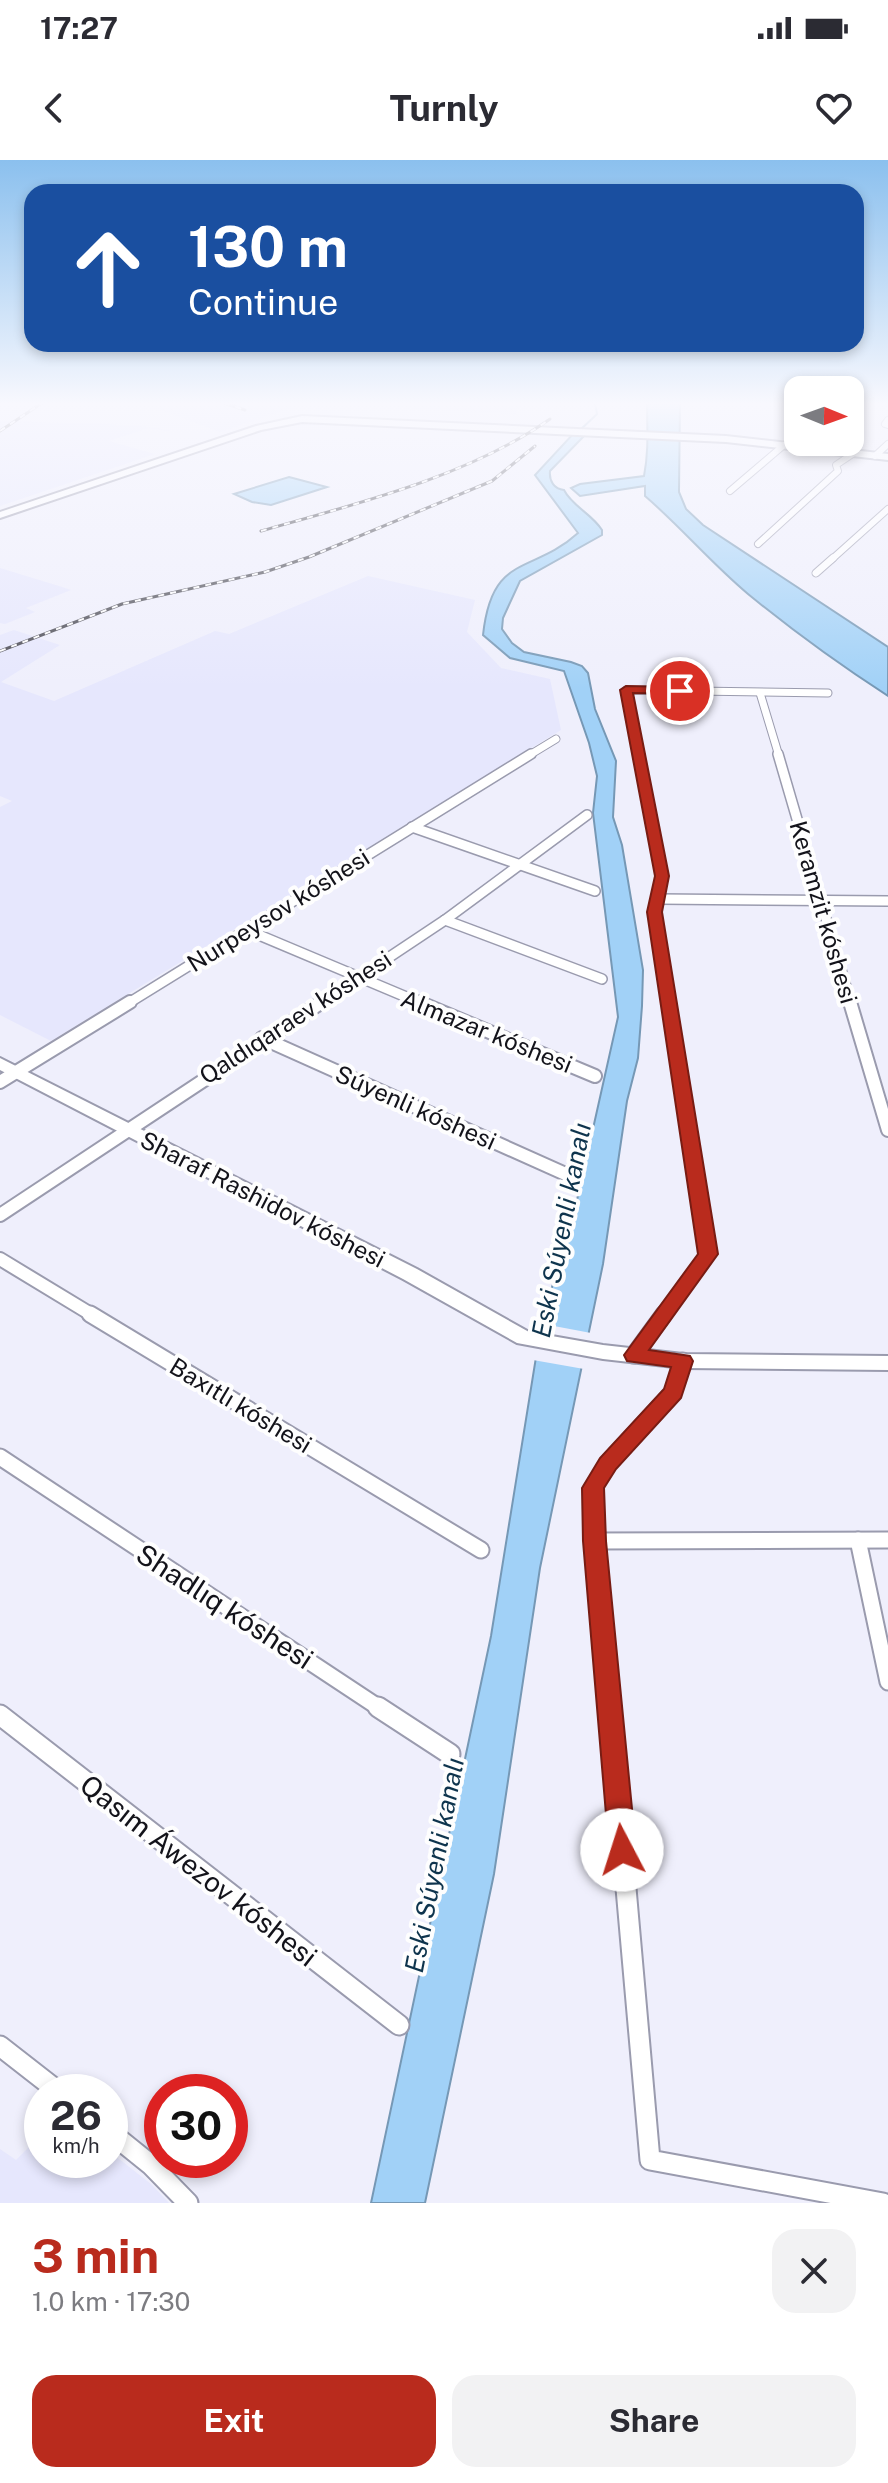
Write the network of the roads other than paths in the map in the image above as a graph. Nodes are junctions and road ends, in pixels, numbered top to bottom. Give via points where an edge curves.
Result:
1 (50, 498) edge
2 (808, 498) edge
3 (888, 509) edge
4 (0, 515) edge
5 (758, 544) dead end
6 (816, 573) dead end
7 (760, 693) junction
8 (828, 693) dead end
9 (556, 739) dead end
10 (587, 815) dead end
11 (412, 827) junction
12 (519, 867) junction
13 (595, 891) dead end
14 (660, 899) junction
15 (820, 901) junction
16 (888, 901) edge
17 (445, 920) junction
18 (247, 930) junction
19 (356, 977) junction
20 (602, 979) dead end
21 (262, 1038) junction
22 (8, 1068) edge
23 (595, 1076) dead end
24 (0, 1082) edge
25 (126, 1128) junction
26 (888, 1130) edge
27 (570, 1176) dead end
28 (0, 1215) edge
29 (0, 1259) edge
30 (634, 1355) junction
31 (683, 1361) junction
32 (888, 1363) edge
33 (0, 1457) edge
34 (858, 1540) junction
35 (888, 1540) edge
36 (595, 1541) junction
37 (481, 1550) dead end
38 (888, 1682) edge
39 (0, 1715) edge
40 (450, 1754) dead end
41 (399, 2025) dead end
42 (0, 2046) edge
43 (36, 2074) edge
44 (128, 2146) edge
45 (188, 2203) edge
46 (883, 2203) edge

1 - 4 main road
2 - 5 street
3 - 6 street
7 - 8 street
7 - 14 street via 626,690 662,876
7 - 15 street, Keramzit kóshesi
9 - 11 street, Nurpeysov kóshesi
10 - 12 street, Qaldıqaraev kóshesi
11 - 12 street
11 - 18 street, Nurpeysov kóshesi
12 - 13 street
12 - 17 street, Qaldıqaraev kóshesi
14 - 15 street
14 - 30 street via 655,912 708,1254
15 - 16 street
15 - 26 street, Keramzit kóshesi
17 - 19 street, Qaldıqaraev kóshesi
17 - 20 street
18 - 19 street, Almazar kóshesi
18 - 22 street, Nurpeysov kóshesi
19 - 21 street, Qaldıqaraev kóshesi
19 - 23 street, Almazar kóshesi
21 - 25 street, Qaldıqaraev kóshesi
21 - 27 street, Súyenli kóshesi
22 - 24 street, Nurpeysov kóshesi
22 - 25 street, Sharaf Rashidov kóshesi
25 - 28 street, Qaldıqaraev kóshesi
25 - 30 street, Sharaf Rashidov kóshesi via 524,1338
29 - 37 street, Baxıtlı kóshesi
30 - 31 street, Sharaf Rashidov kóshesi
31 - 32 street, Sharaf Rashidov kóshesi
31 - 36 street via 673,1392 608,1463 593,1488
33 - 40 street, Shadlıq kóshesi
34 - 35 street
34 - 36 street
34 - 38 street
36 - 46 street via 650,2160
39 - 41 street, Qasım Áwezov kóshesi
42 - 43 street
44 - 45 street

